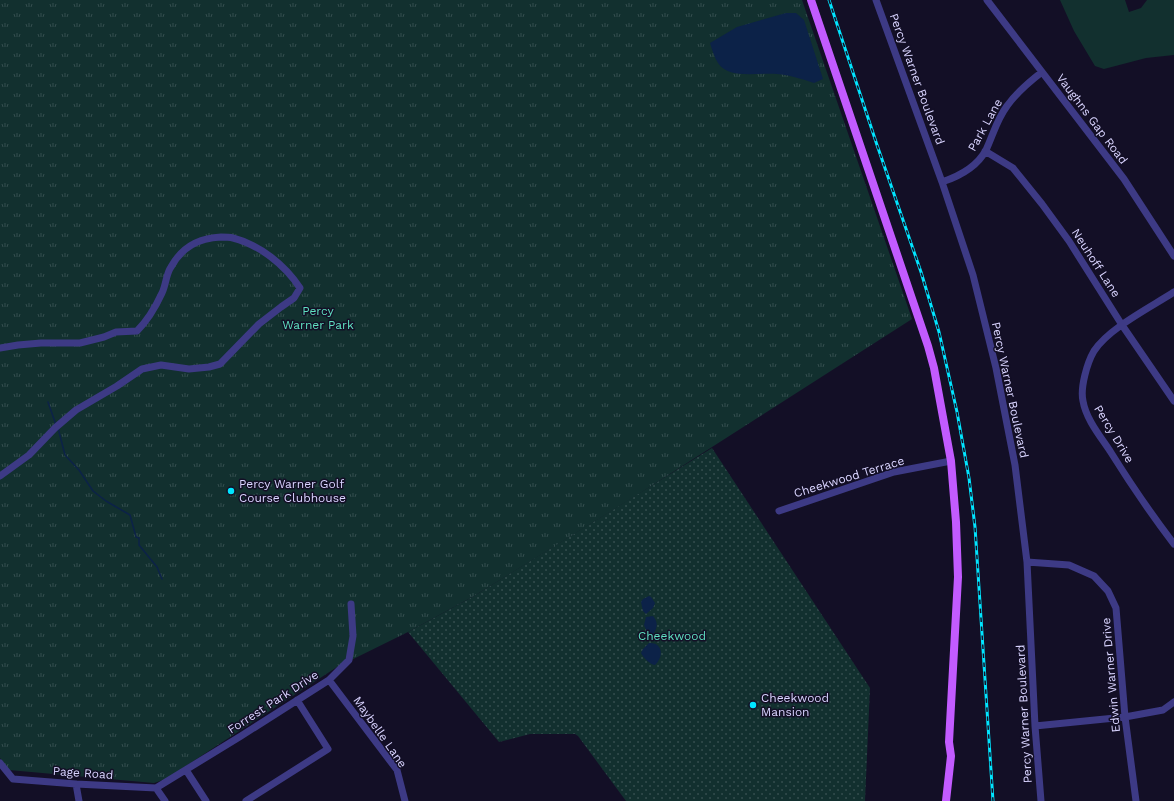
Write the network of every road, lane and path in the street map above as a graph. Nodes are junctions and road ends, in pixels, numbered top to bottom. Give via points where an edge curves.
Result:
1 (811, 0) edge
2 (876, 0) edge
3 (987, 0) edge
4 (1042, 72) junction
5 (985, 151) junction
6 (942, 182) junction
7 (1174, 256) edge
8 (1174, 292) edge
9 (1122, 325) junction
10 (0, 348) edge
11 (1174, 401) edge
12 (951, 461) junction
13 (0, 476) edge
14 (778, 510) dead end
15 (1174, 544) edge
16 (1027, 562) junction
17 (351, 604) dead end
18 (328, 680) junction
19 (297, 700) junction
20 (1174, 702) edge
21 (1125, 717) junction
22 (1035, 726) junction
23 (0, 763) edge
24 (186, 770) junction
25 (76, 784) junction
26 (156, 788) junction
27 (79, 801) edge
28 (164, 801) edge
29 (206, 801) edge
30 (246, 801) edge
31 (405, 801) edge
32 (946, 801) edge
33 (1041, 801) edge
34 (1136, 801) edge

1 - 12 main road via 928,346
2 - 6 street, Percy Warner Boulevard
3 - 4 street, Vaughns Gap Road
4 - 5 street, Park Lane via 1022,88 1006,106
4 - 7 street, Vaughns Gap Road via 1124,179
5 - 6 street, Park Lane via 975,164 960,175
5 - 9 street, Neuhoff Lane via 1013,168 1068,241
6 - 16 street, Percy Warner Boulevard via 973,275 996,368 1015,465
8 - 9 street, Percy Drive
9 - 11 street, Neuhoff Lane
9 - 15 street, Percy Drive via 1094,351 1084,375 1082,400 1090,422
10 - 13 street via 41,343 80,344 116,332 137,331 144,324 162,293 170,267 185,248 197,241 232,237 259,249 281,265 300,288 294,298 259,324 220,364 189,369 161,365 142,369 76,410 29,455
12 - 14 street, Cheekwood Terrace via 894,472
12 - 32 main road via 958,577 949,742 951,756
16 - 21 street, Edwin Warner Drive via 1069,565 1094,576 1108,591 1116,608
16 - 22 street, Percy Warner Boulevard
17 - 18 street, Forrest Park Drive via 353,636 349,660
18 - 19 street, Forrest Park Drive
18 - 31 street, Maybelle Lane via 397,770
19 - 24 street, Forrest Park Drive
19 - 30 street via 328,749
20 - 21 street via 1163,710
21 - 22 street
21 - 34 street, Edwin Warner Drive
22 - 33 street, Percy Warner Boulevard
23 - 25 street, Page Road via 13,778
24 - 26 street, Forrest Park Drive
24 - 29 street
25 - 26 street, Page Road
25 - 27 street
26 - 28 street

